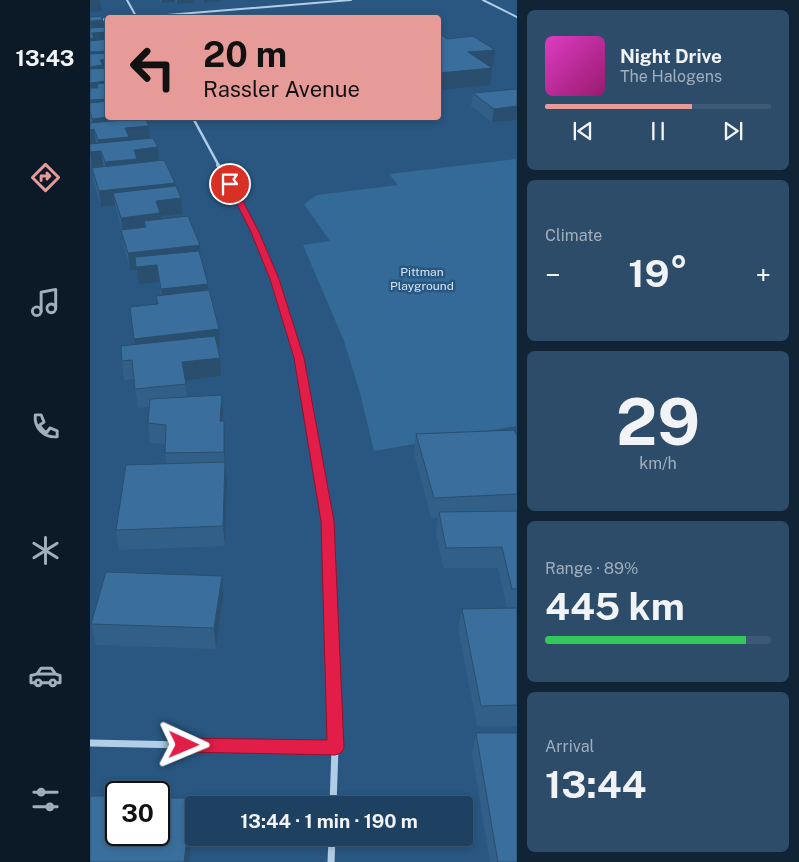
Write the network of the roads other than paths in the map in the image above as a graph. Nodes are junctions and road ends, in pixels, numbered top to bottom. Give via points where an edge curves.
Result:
1 (127, 0) edge
2 (351, 0) edge
3 (483, 0) edge
4 (136, 15) edge
5 (162, 15) edge
6 (516, 17) edge
7 (105, 19) edge
8 (90, 21) edge
9 (194, 120) edge
10 (90, 743) edge
11 (335, 748) junction
12 (333, 796) edge
13 (332, 846) edge
14 (332, 862) edge

1 - 4 street
2 - 5 street
3 - 6 street
7 - 8 street
9 - 11 street via 255,232 299,358 328,521
10 - 11 street
11 - 12 street
13 - 14 street

